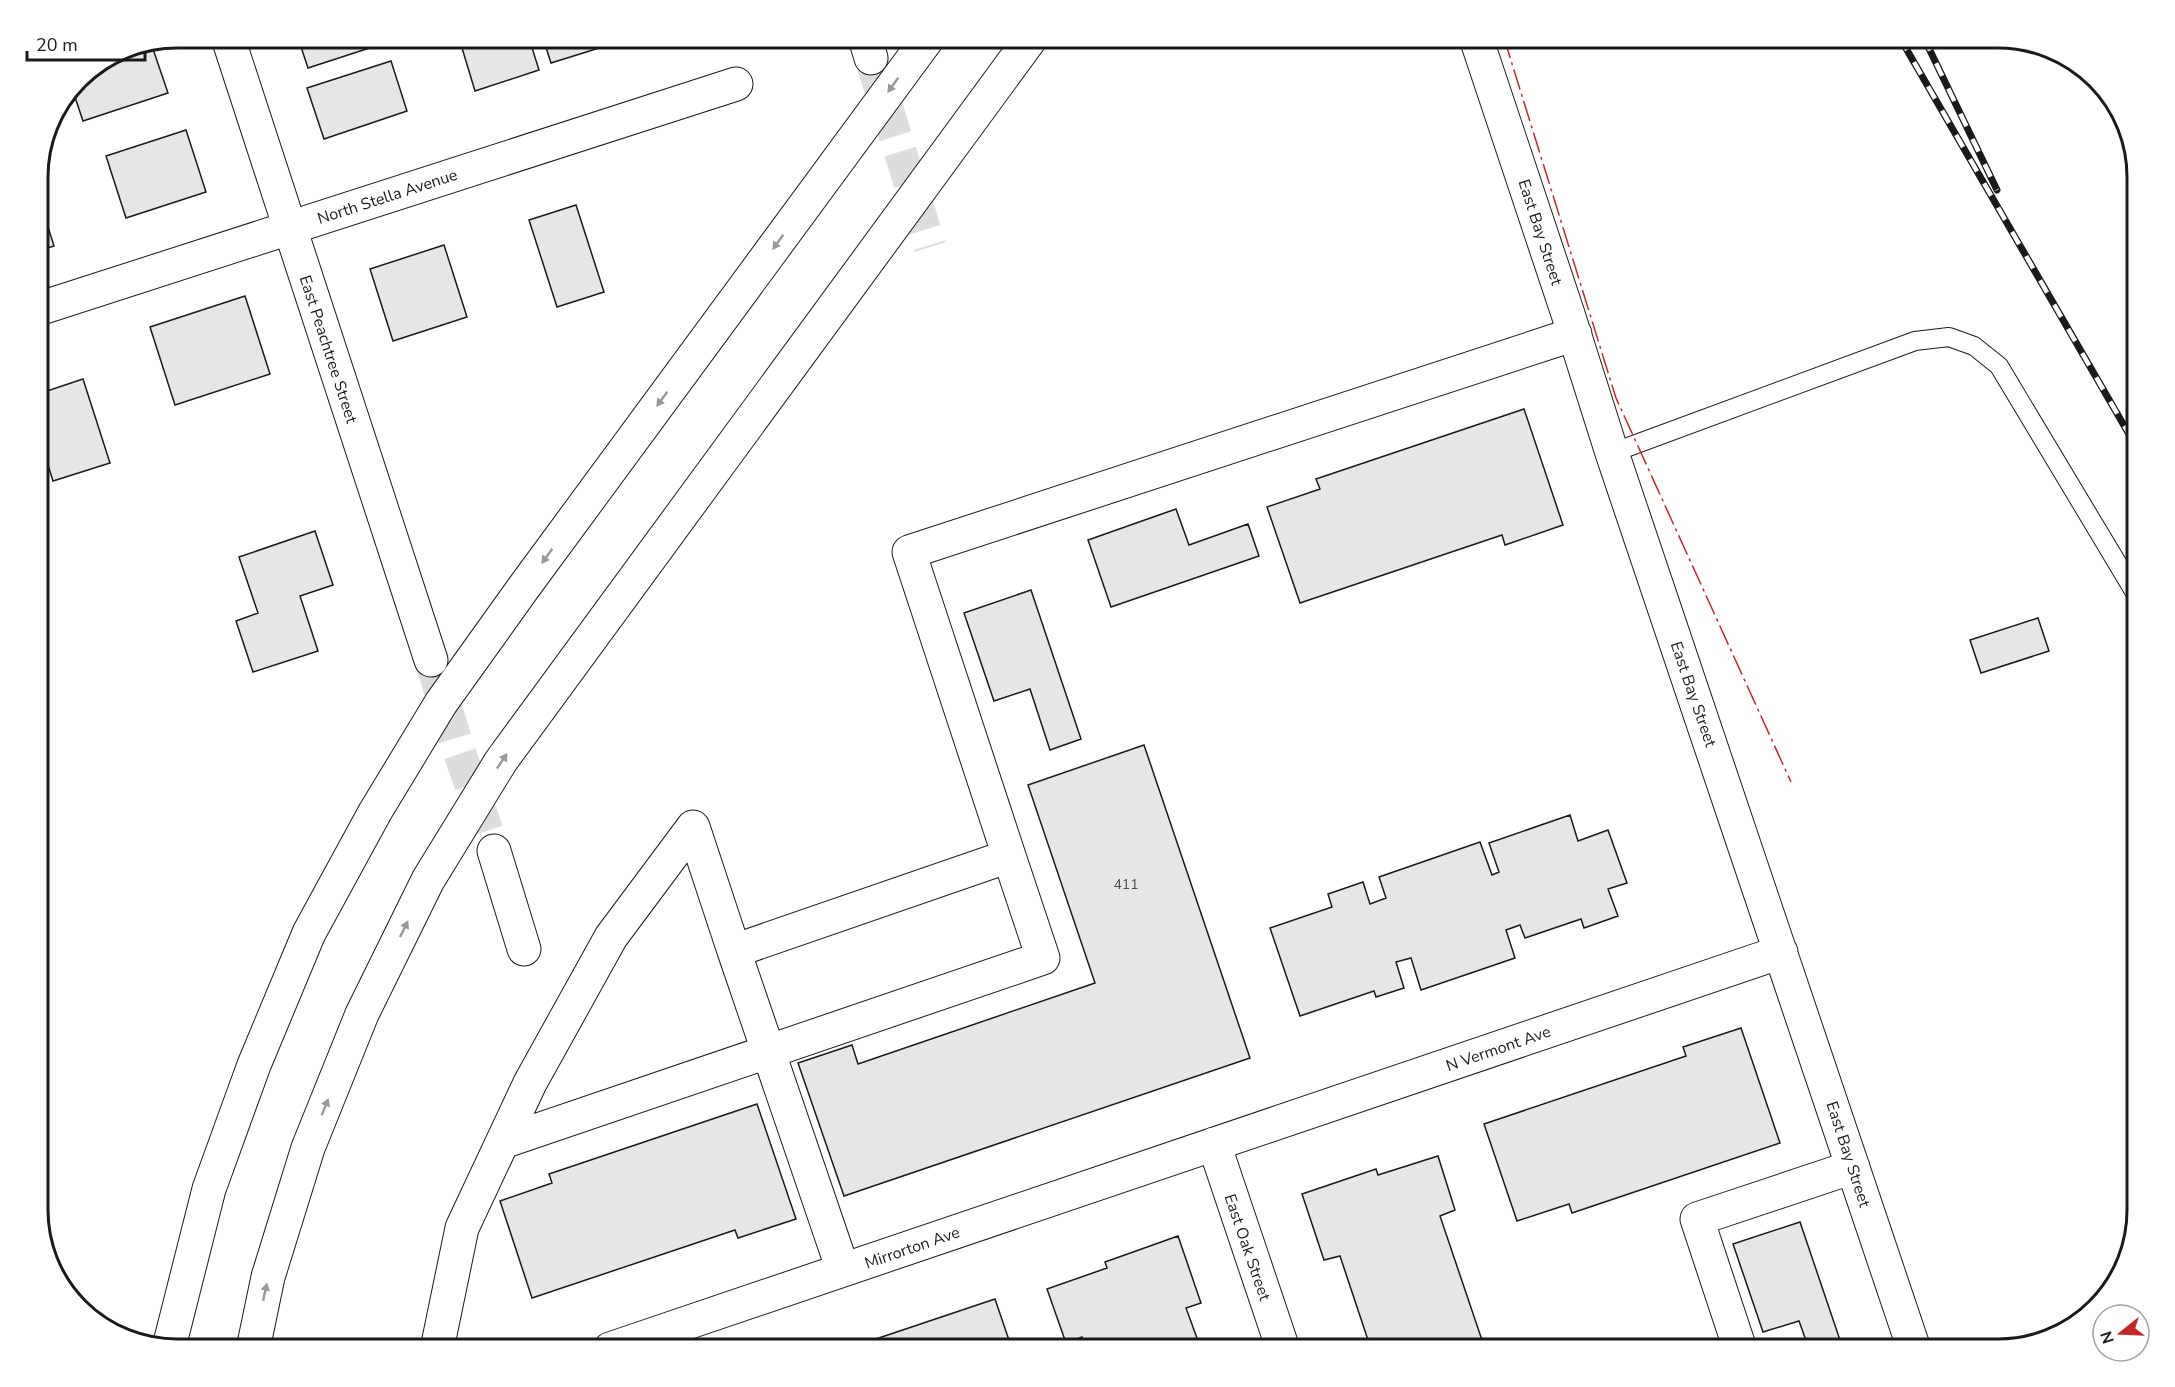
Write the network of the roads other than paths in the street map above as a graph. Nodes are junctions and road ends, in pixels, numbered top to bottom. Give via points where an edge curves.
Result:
1 (231, 48) edge
2 (921, 48) edge
3 (1024, 48) edge
4 (1479, 48) edge
5 (736, 84) dead end
6 (290, 228) junction
7 (48, 306) edge
8 (1575, 334) junction
9 (1612, 453) junction
10 (2127, 578) edge
11 (431, 660) tunnel mouth
12 (494, 851) tunnel mouth
13 (1009, 856) junction
14 (524, 949) dead end
15 (734, 951) junction
16 (1781, 952) junction
17 (768, 1051) junction
18 (503, 1142) junction
19 (1214, 1144) junction
20 (1853, 1167) junction
21 (843, 1270) junction
22 (171, 1339) edge
23 (255, 1339) edge
24 (439, 1339) edge
25 (660, 1339) edge
26 (1279, 1339) edge
27 (1736, 1339) edge
28 (1910, 1339) edge

1 - 6 street, East Peachtree Street
2 -> 22 street via 441,703 375,812 309,933 254,1065 209,1189
23 -> 3 street via 268,1277 308,1148 362,1014 428,880 501,761
4 - 8 street, East Bay Street
5 - 6 street, North Stella Avenue
6 - 7 street, North Stella Avenue
6 - 11 street, East Peachtree Street
8 - 9 street, East Bay Street
8 - 13 street via 909,552
9 - 10 lane via 1915,341 1949,337 1974,346 2000,366
9 - 16 street, East Bay Street
12 - 14 street
13 - 15 street
13 - 17 street via 1043,958
15 - 17 street
15 - 18 street via 693,826 611,937 530,1083
16 - 19 street, N Vermont Ave
16 - 20 street, East Bay Street
17 - 18 street
17 - 21 street
18 - 24 street via 462,1228
19 - 21 street, Mirrorton Ave
19 - 26 street, East Oak Street
20 - 27 street via 1696,1219
20 - 28 street, East Bay Street
21 - 25 street, Mirrorton Ave

